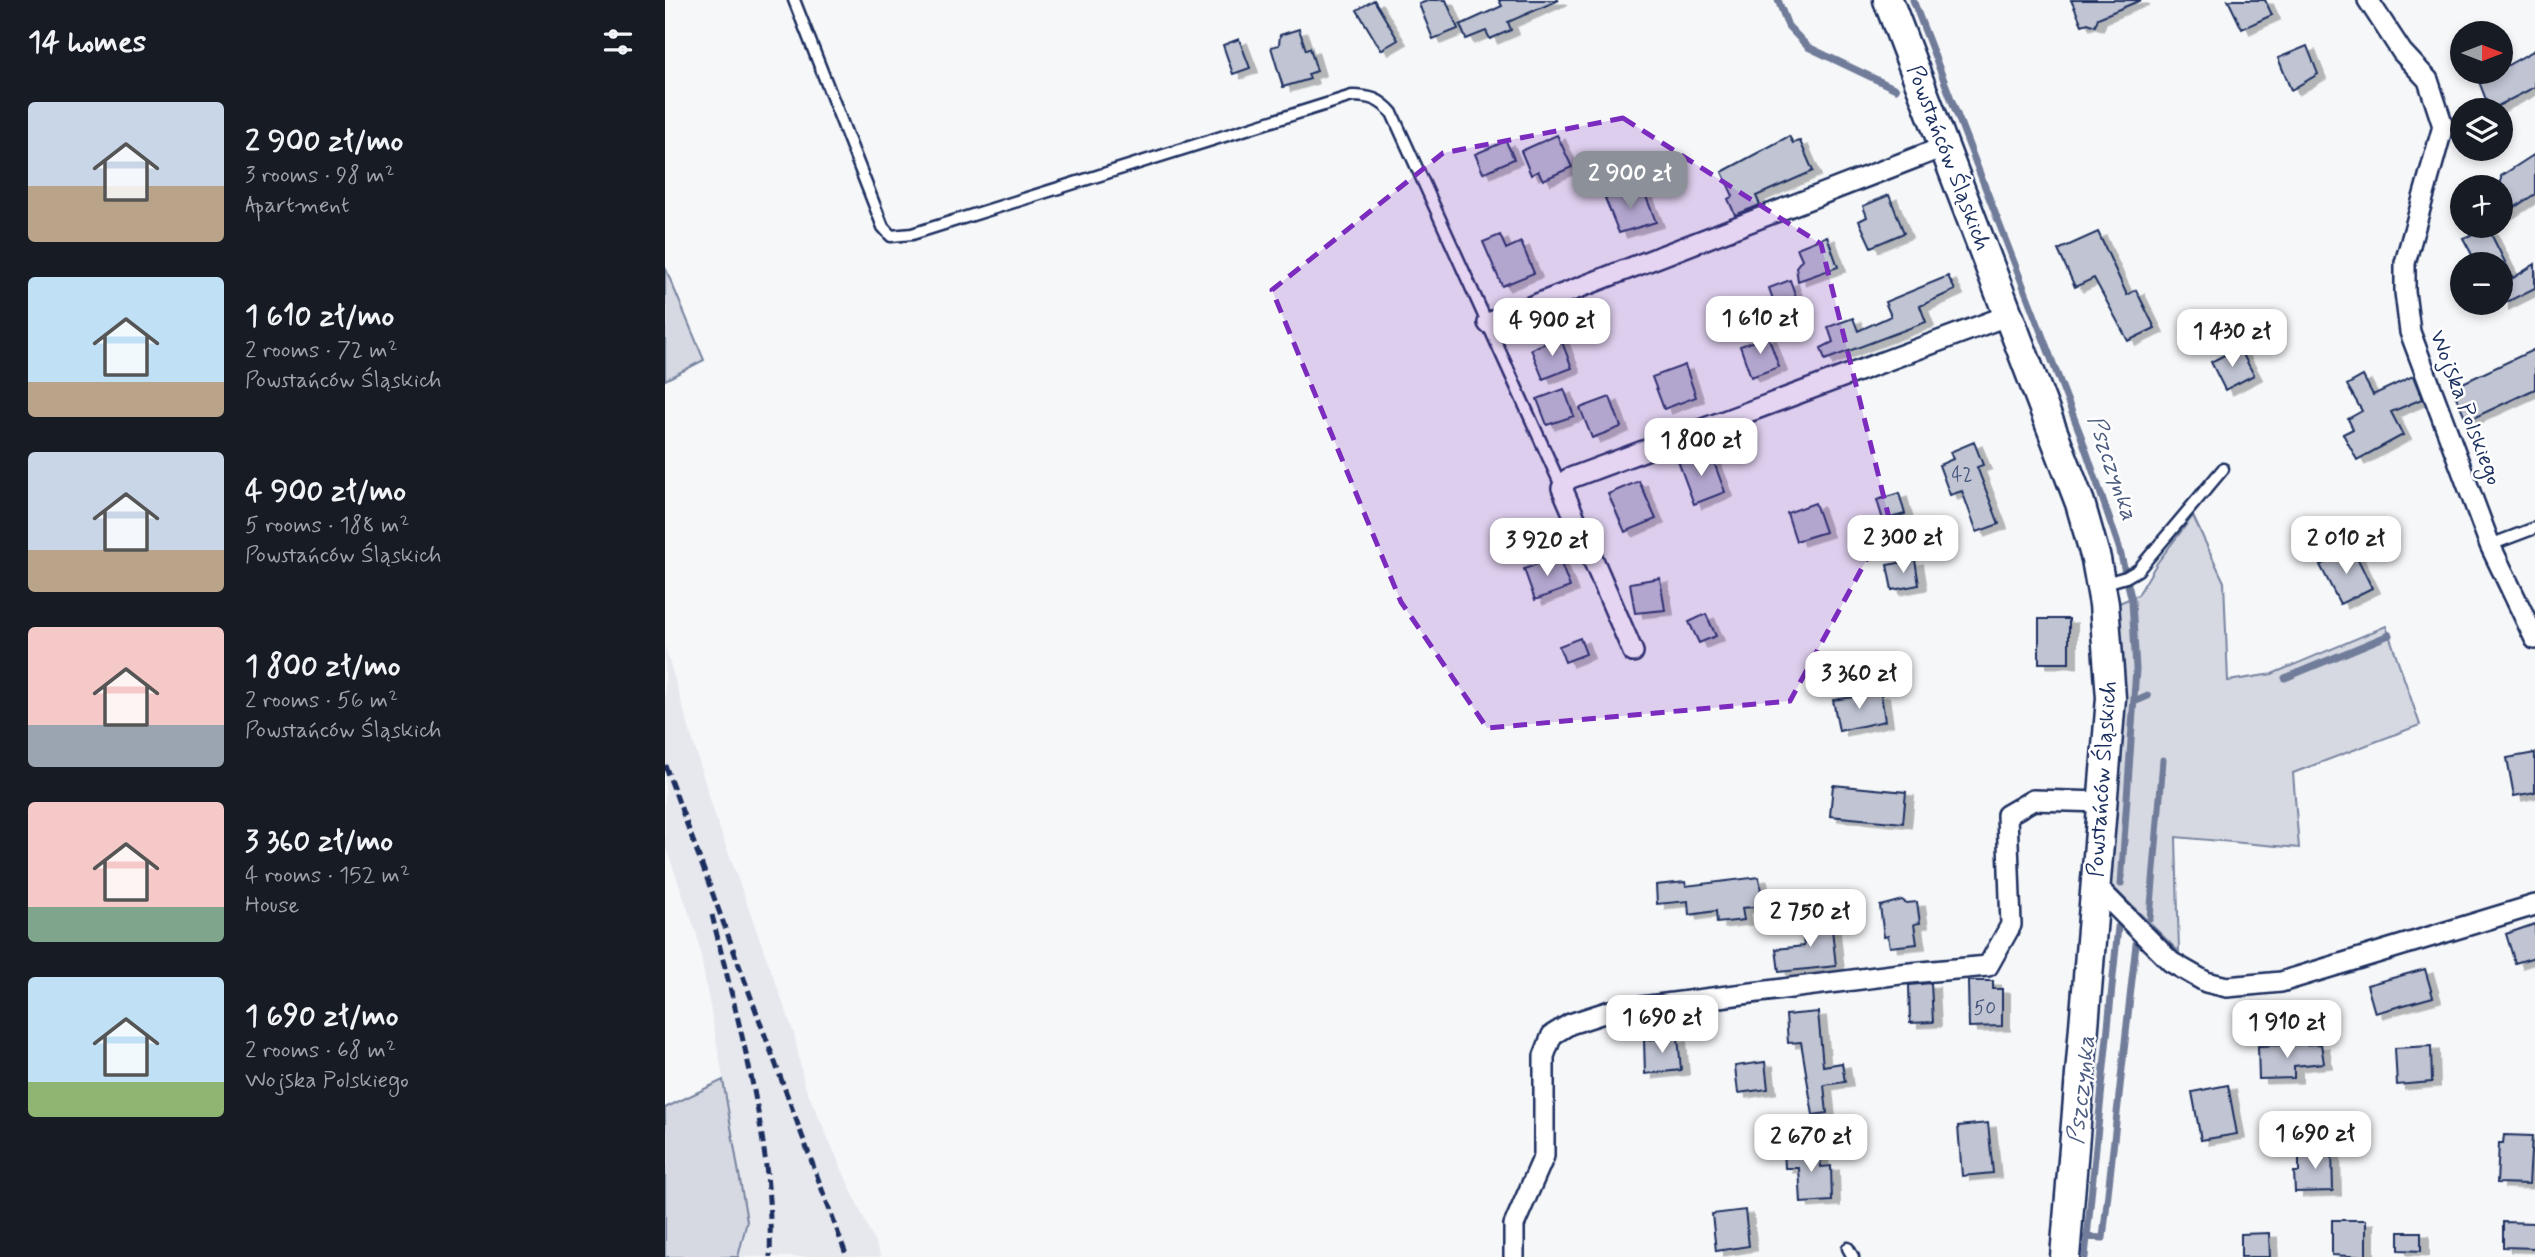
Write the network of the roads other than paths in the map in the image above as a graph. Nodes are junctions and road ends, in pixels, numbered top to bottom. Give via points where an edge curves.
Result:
1 (795, 0) edge
2 (1888, 0) edge
3 (2368, 0) edge
4 (1945, 146) junction
5 (2009, 315) junction
6 (1488, 323) junction
7 (2223, 469) dead end
8 (1562, 488) junction
9 (2535, 528) edge
10 (2490, 545) junction
11 (2101, 584) junction
12 (2535, 639) edge
13 (1633, 652) dead end
14 (2103, 802) junction
15 (2097, 886) junction
16 (2535, 905) edge
17 (1514, 1257) edge
18 (2065, 1257) edge

1 - 6 lane via 883,227 891,236 912,234 1352,96 1364,96 1383,103 1392,113
2 - 4 street, Powstańców Śląskich
3 - 10 street, Wojska Polskiego via 2402,52 2428,80 2441,113 2444,127 2405,263 2405,292 2410,332
4 - 5 street, Powstańców Śląskich
4 - 6 street
5 - 8 street via 1568,479
5 - 11 street, Powstańców Śląskich via 2080,503
6 - 8 lane
7 - 11 lane via 2138,570
8 - 13 street
9 - 10 lane
10 - 12 street, Wojska Polskiego
11 - 14 street, Powstańców Śląskich via 2111,698
14 - 15 street, Powstańców Śląskich
14 - 17 street via 2033,800 2007,816 2011,925 1988,966 1610,1011 1552,1035 1544,1056 1544,1156 1514,1225
15 - 16 street via 2171,962 2206,982 2227,987 2281,982
15 - 18 street, Powstańców Śląskich

